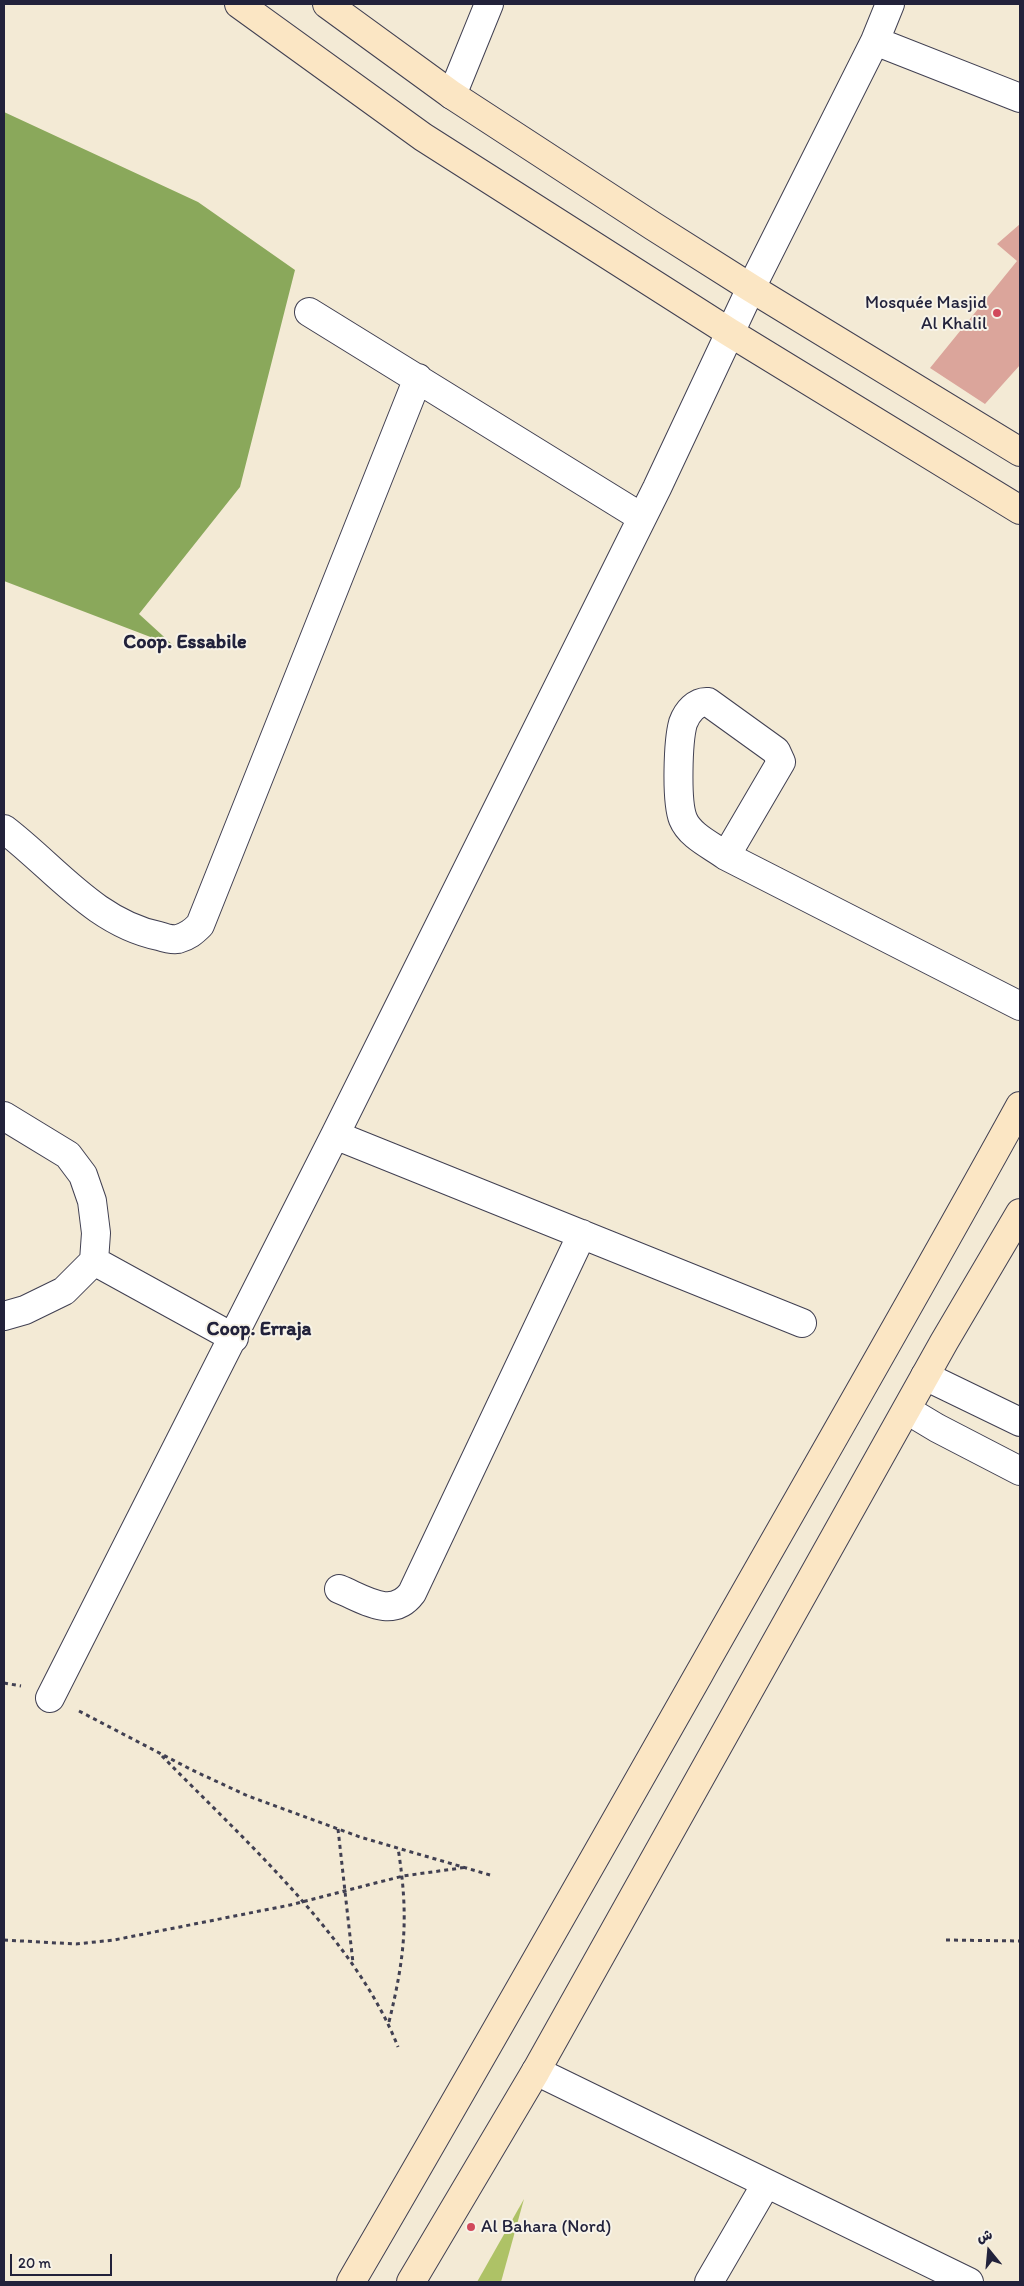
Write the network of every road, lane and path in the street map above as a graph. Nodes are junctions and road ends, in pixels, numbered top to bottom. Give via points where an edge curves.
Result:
1 (239, 4) edge
2 (327, 4) edge
3 (489, 4) edge
4 (890, 4) edge
5 (875, 41) junction
6 (452, 95) junction
7 (1020, 98) edge
8 (751, 288) junction
9 (309, 312) dead end
10 (729, 332) junction
11 (418, 378) junction
12 (1020, 452) edge
13 (1020, 510) edge
14 (641, 517) junction
15 (4, 829) edge
16 (726, 856) junction
17 (1020, 1006) edge
18 (1020, 1106) edge
19 (4, 1116) edge
20 (335, 1135) junction
21 (1020, 1213) edge
22 (582, 1234) junction
23 (94, 1261) junction
24 (4, 1316) edge
25 (802, 1323) dead end
26 (234, 1338) junction
27 (925, 1376) junction
28 (907, 1410) junction
29 (1020, 1422) edge
30 (1020, 1471) edge
31 (339, 1589) dead end
32 (4, 1683) edge
33 (50, 1698) junction
34 (160, 1753) junction
35 (338, 1829) junction
36 (398, 1848) junction
37 (470, 1867) junction
38 (490, 1875) dead end
39 (403, 1876) junction
40 (345, 1890) junction
41 (301, 1902) junction
42 (4, 1940) edge
43 (946, 1940) dead end
44 (1020, 1941) edge
45 (353, 1964) junction
46 (388, 2022) junction
47 (398, 2047) dead end
48 (536, 2071) junction
49 (766, 2184) junction
50 (352, 2282) edge
51 (411, 2282) edge
52 (709, 2282) edge
53 (968, 2282) edge

1 - 10 main road via 423,137
2 - 6 main road
3 - 6 street
4 - 5 street
5 - 7 street
5 - 8 street
6 - 8 main road
8 - 10 street
8 - 12 main road
9 - 11 street
10 - 13 main road
10 - 14 street
11 - 14 street
11 - 15 street via 200,925 190,935 176,940 140,932 85,901
14 - 20 street
16 - 16 street via 689,831 678,801 684,721 696,704 702,702 708,702 776,751 781,762
16 - 17 street
18 - 50 main road via 902,1321
19 - 23 street via 68,1155 83,1175 92,1201 96,1233
20 - 22 street
20 - 26 street
21 - 27 main road
22 - 25 street
22 - 31 street via 412,1593 394,1608 383,1607
23 - 24 street via 64,1291 25,1310
23 - 26 street
26 - 33 street
27 - 28 main road
27 - 29 street
28 - 30 street
28 - 48 main road
32 - 33 path
33 - 34 path via 106,1723
34 - 35 path via 248,1796
34 - 41 path
35 - 36 path
35 - 40 path
36 - 37 path
36 - 39 path
37 - 38 path
37 - 39 path
39 - 40 path
39 - 46 path via 405,1938 401,1972
40 - 41 path
40 - 45 path
41 - 42 path via 114,1940 76,1944
41 - 45 path
43 - 44 path
45 - 46 path
46 - 47 path
48 - 49 street
48 - 51 main road
49 - 52 street
49 - 53 street

